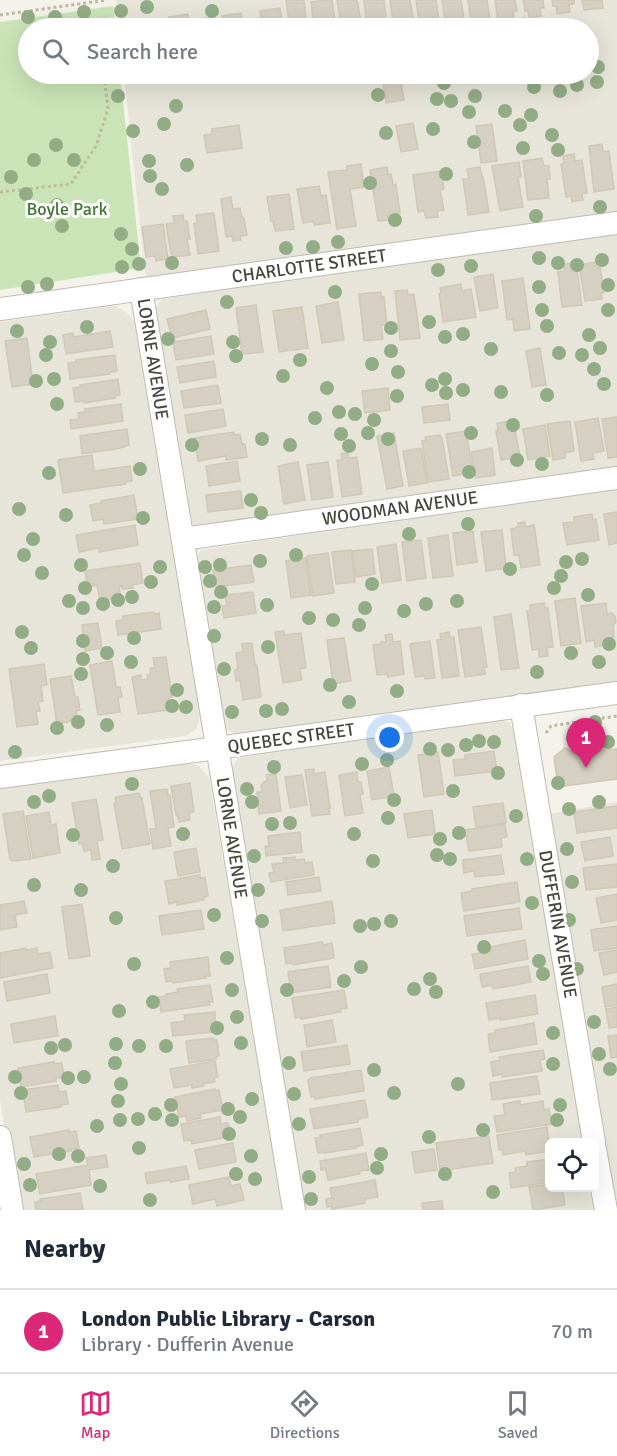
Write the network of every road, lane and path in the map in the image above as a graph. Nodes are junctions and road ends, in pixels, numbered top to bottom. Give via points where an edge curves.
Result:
1 (107, 0) edge
2 (0, 15) edge
3 (106, 84) edge
4 (0, 192) edge
5 (617, 223) edge
6 (141, 289) junction
7 (0, 309) edge
8 (617, 478) edge
9 (183, 539) junction
10 (617, 693) edge
11 (521, 705) junction
12 (617, 716) edge
13 (543, 737) dead end
14 (218, 748) junction
15 (0, 777) edge
16 (0, 1137) edge
17 (593, 1138) edge
18 (599, 1171) edge
19 (12, 1210) edge
20 (294, 1210) edge
21 (606, 1210) edge

1 - 2 path
3 - 4 path via 108,109 96,146 70,184
5 - 6 street, CHARLOTTE STREET
6 - 7 street, CHARLOTTE STREET
6 - 9 street, LORNE AVENUE
8 - 9 street, WOODMAN AVENUE
9 - 14 street, LORNE AVENUE
10 - 11 street, QUEBEC STREET
11 - 14 street, QUEBEC STREET
11 - 17 street, DUFFERIN AVENUE
12 - 13 path via 551,726
14 - 15 street, QUEBEC STREET
14 - 20 street, LORNE AVENUE
16 - 19 street
18 - 21 street, DUFFERIN AVENUE

